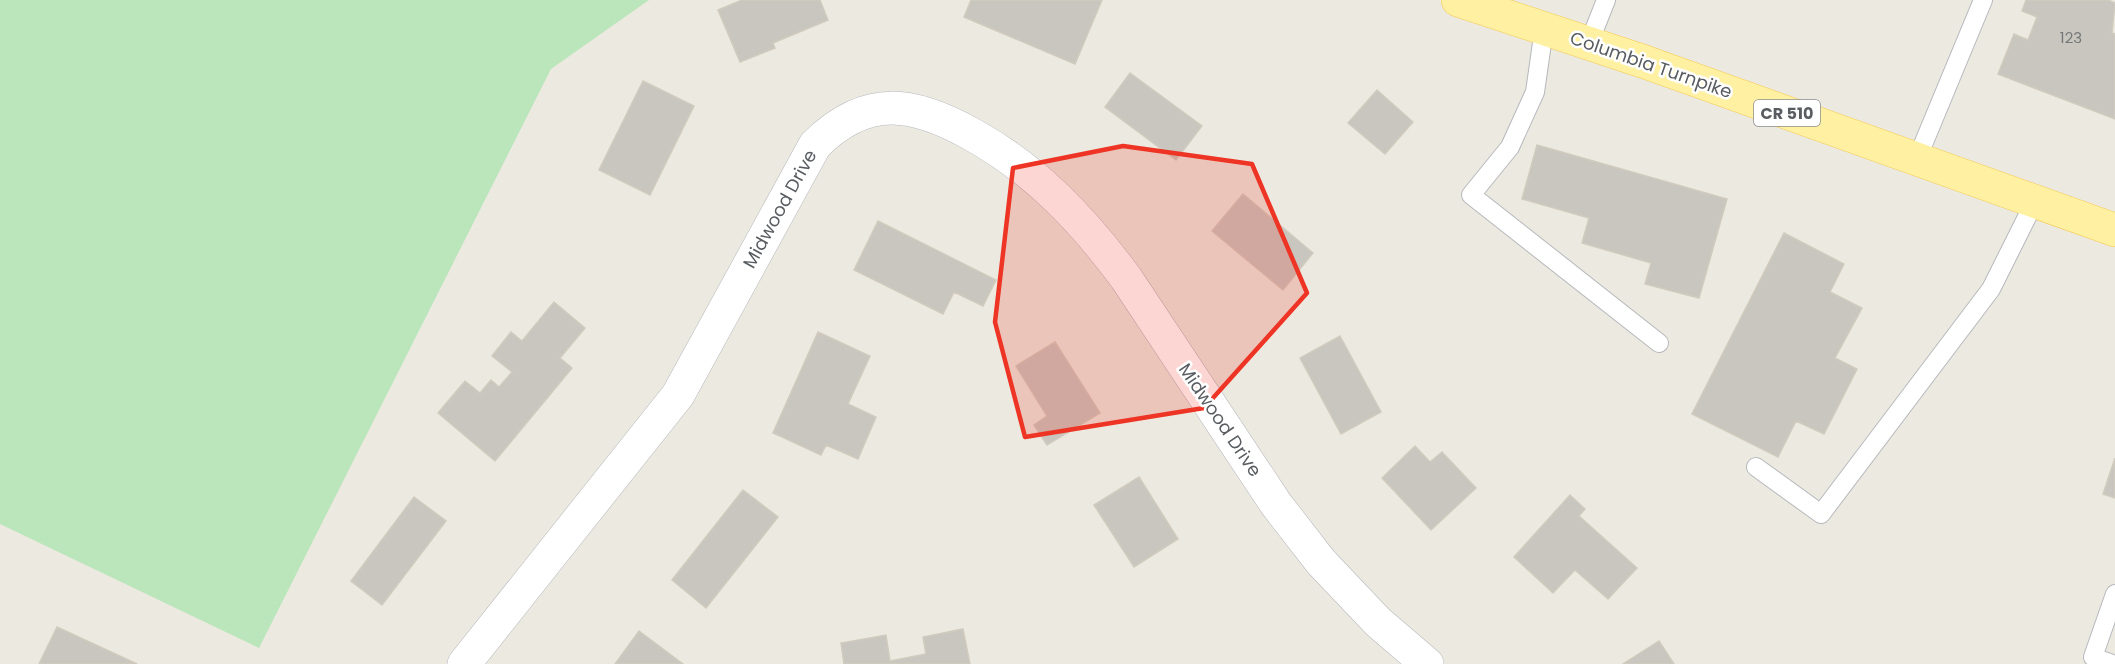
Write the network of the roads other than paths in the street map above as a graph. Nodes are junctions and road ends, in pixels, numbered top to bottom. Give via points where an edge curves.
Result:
1 (1458, 0) edge
2 (1606, 0) edge
3 (1983, 0) edge
4 (1544, 28) junction
5 (1589, 43) junction
6 (1917, 159) junction
7 (2035, 201) junction
8 (2115, 230) edge
9 (1659, 343) dead end
10 (1756, 466) dead end
11 (2115, 594) edge
12 (464, 664) edge
13 (1427, 664) edge
14 (2112, 664) edge

1 - 4 main road, Columbia Turnpike / CR 510
2 - 5 lane
3 - 6 lane
4 - 5 main road, Columbia Turnpike / CR 510
4 - 9 lane via 1535,92 1510,147 1471,195
5 - 6 main road, Columbia Turnpike / CR 510
6 - 7 main road, Columbia Turnpike / CR 510
7 - 8 main road, Columbia Turnpike / CR 510
7 - 10 lane via 1991,289 1821,514
11 - 14 lane via 2092,657
12 - 13 street, Midwood Drive via 678,395 815,145 850,118 900,107 948,121 999,149 1033,173 1067,207 1126,278 1276,504 1377,622

